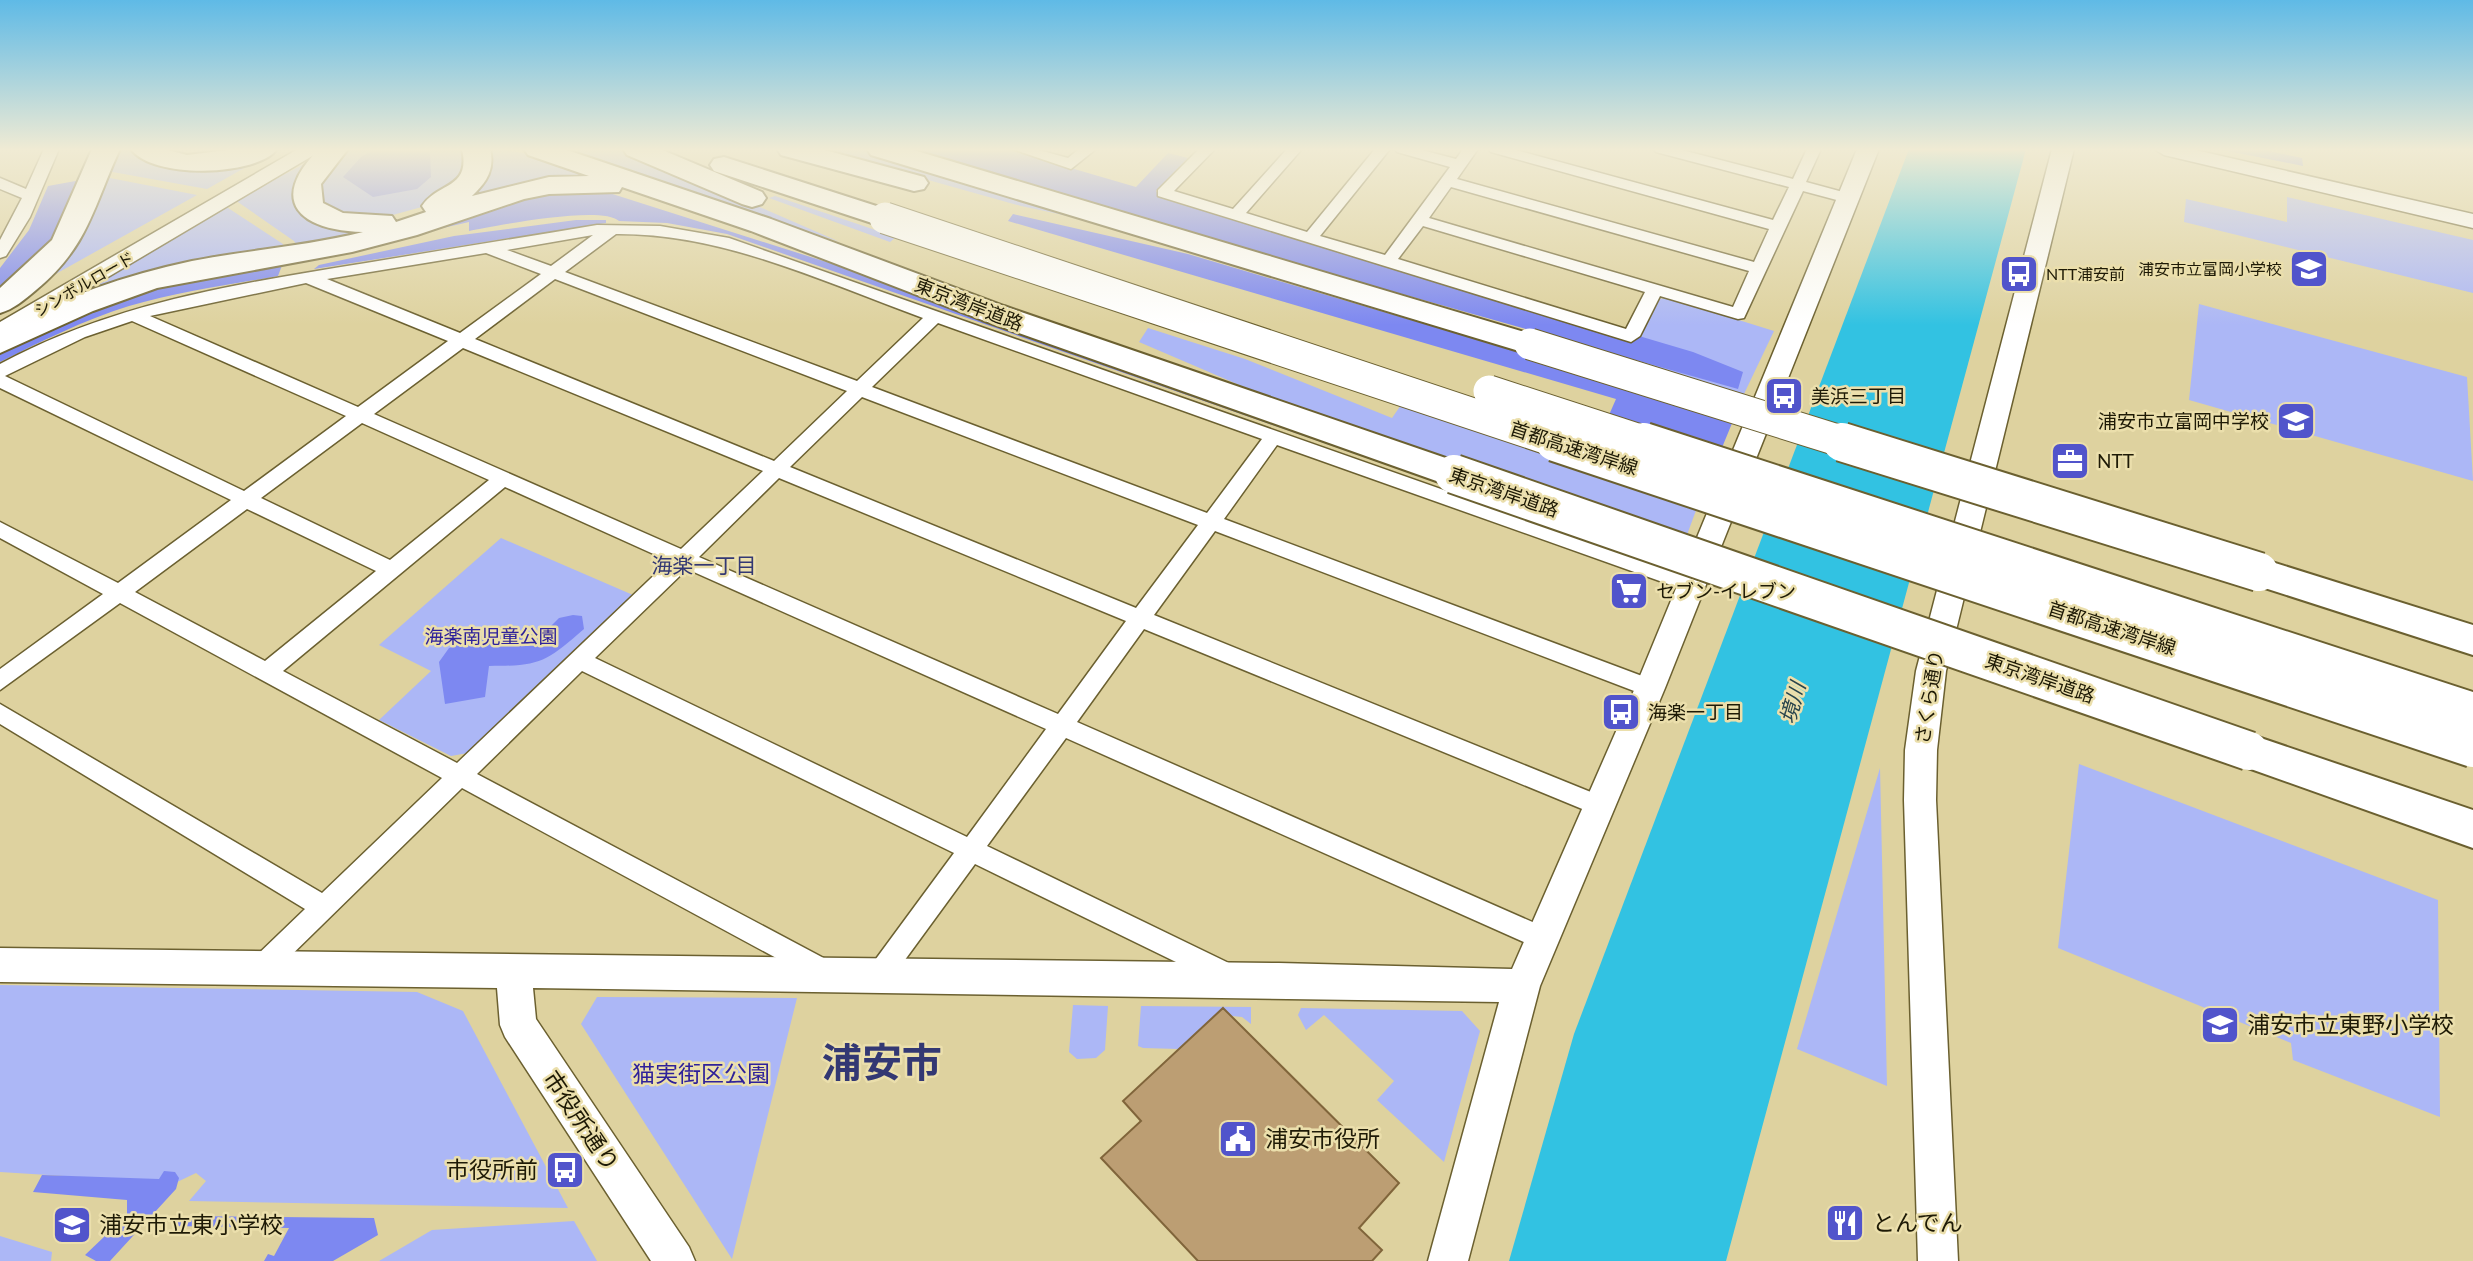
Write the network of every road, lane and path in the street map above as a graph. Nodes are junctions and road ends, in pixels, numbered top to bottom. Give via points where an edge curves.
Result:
1 (25, 208) edge
2 (82, 208) edge
3 (199, 208) joint
4 (309, 208) edge
5 (432, 208) edge
6 (468, 208) edge
7 (708, 208) edge
8 (773, 208) edge
9 (891, 208) edge
10 (892, 208) edge
11 (1008, 208) edge
12 (1080, 208) edge
13 (1213, 208) edge
14 (1242, 208) edge
15 (1335, 208) edge
16 (1428, 208) edge
17 (1543, 208) edge
18 (1712, 208) edge
19 (1786, 208) edge
20 (1844, 208) edge
21 (2048, 208) edge
22 (2417, 208) edge
23 (895, 209) junction
24 (1236, 215) junction
25 (1419, 220) junction
26 (2473, 221) edge
27 (1778, 226) junction
28 (613, 229) junction
29 (1310, 238) junction
30 (487, 247) junction
31 (0, 253) edge
32 (1264, 262) junction
33 (1388, 262) junction
34 (1759, 269) junction
35 (554, 273) junction
36 (309, 278) junction
37 (1655, 289) junction
38 (0, 303) edge
39 (131, 314) junction
40 (0, 316) edge
41 (934, 317) junction
42 (0, 333) edge
43 (462, 340) junction
44 (0, 343) edge
45 (0, 372) edge
46 (0, 381) edge
47 (859, 388) junction
48 (360, 416) junction
49 (1283, 427) junction
50 (776, 469) junction
51 (503, 479) junction
52 (247, 499) junction
53 (1212, 522) junction
54 (0, 529) edge
55 (683, 558) junction
56 (392, 569) junction
57 (1692, 584) junction
58 (120, 593) junction
59 (1142, 618) junction
60 (2473, 640) edge
61 (579, 660) junction
62 (267, 672) junction
63 (0, 681) edge
64 (1650, 688) junction
65 (2473, 712) edge
66 (0, 713) edge
67 (1063, 726) junction
68 (2473, 748) edge
69 (459, 775) junction
70 (1600, 806) junction
71 (2473, 829) edge
72 (972, 851) junction
73 (323, 907) junction
74 (1544, 939) junction
75 (0, 965) edge
76 (263, 966) junction
77 (519, 972) junction
78 (832, 975) junction
79 (879, 975) junction
80 (1239, 980) junction
81 (1522, 986) junction
82 (1944, 1258) edge
83 (675, 1261) edge
84 (1448, 1261) edge

1 - 31 street
2 - 38 highway via 63,246
3 - 40 street, シンボルロード
3 - 42 street, シンボルロード
4 - 5 highway via 328,219 355,224 385,222
6 - 44 highway via 376,238 144,282 65,309
7 - 49 highway, 東京湾岸道路 via 1015,321
8 - 49 highway via 1060,315 1202,375
9 - 23 highway, 首都高速湾岸線
10 - 23 highway, 首都高速湾岸線
11 - 32 highway
12 - 32 highway
13 - 24 street
14 - 24 street
15 - 29 street
16 - 25 street
17 - 34 street
18 - 27 street
19 - 27 street
20 - 57 street
21 - 82 street, さくら通り via 1925,705 1920,800
22 - 26 street
23 - 65 highway, 首都高速湾岸線, bridge
23 - 68 highway, 首都高速湾岸線, bridge
24 - 29 street
25 - 33 street
25 - 37 street
27 - 34 street
28 - 30 street
28 - 35 street
28 - 41 street via 663,230 723,241
29 - 33 street
30 - 35 street
30 - 36 street
32 - 60 highway, bridge
33 - 37 street via 1631,336
34 - 37 street via 1738,314
35 - 43 street
35 - 47 street
36 - 39 street
36 - 43 street
39 - 45 street via 50,345
39 - 48 street
41 - 47 street
41 - 49 street
43 - 48 street
43 - 50 street
46 - 52 street
47 - 50 street
47 - 53 street
48 - 51 street
48 - 52 street
49 - 53 street
49 - 57 street
49 - 71 highway, 東京湾岸道路, bridge via 1454,474
50 - 55 street
50 - 59 street
51 - 55 street
51 - 56 street
52 - 56 street
52 - 58 street
53 - 59 street
53 - 64 street
54 - 58 street
55 - 61 street
55 - 67 street
56 - 62 street
57 - 64 street
58 - 62 street
58 - 63 street
59 - 67 street
59 - 70 street
61 - 69 street
61 - 72 street
62 - 69 street
64 - 70 street
66 - 73 street
67 - 72 street
67 - 74 street
69 - 73 street
69 - 78 street
70 - 74 street
72 - 79 street
72 - 80 street
73 - 76 street
74 - 81 street
75 - 76 street
76 - 77 street
77 - 78 street
77 - 83 street, 市役所通り via 514,993 517,1025
78 - 79 street
79 - 80 street
80 - 81 street
81 - 84 street

